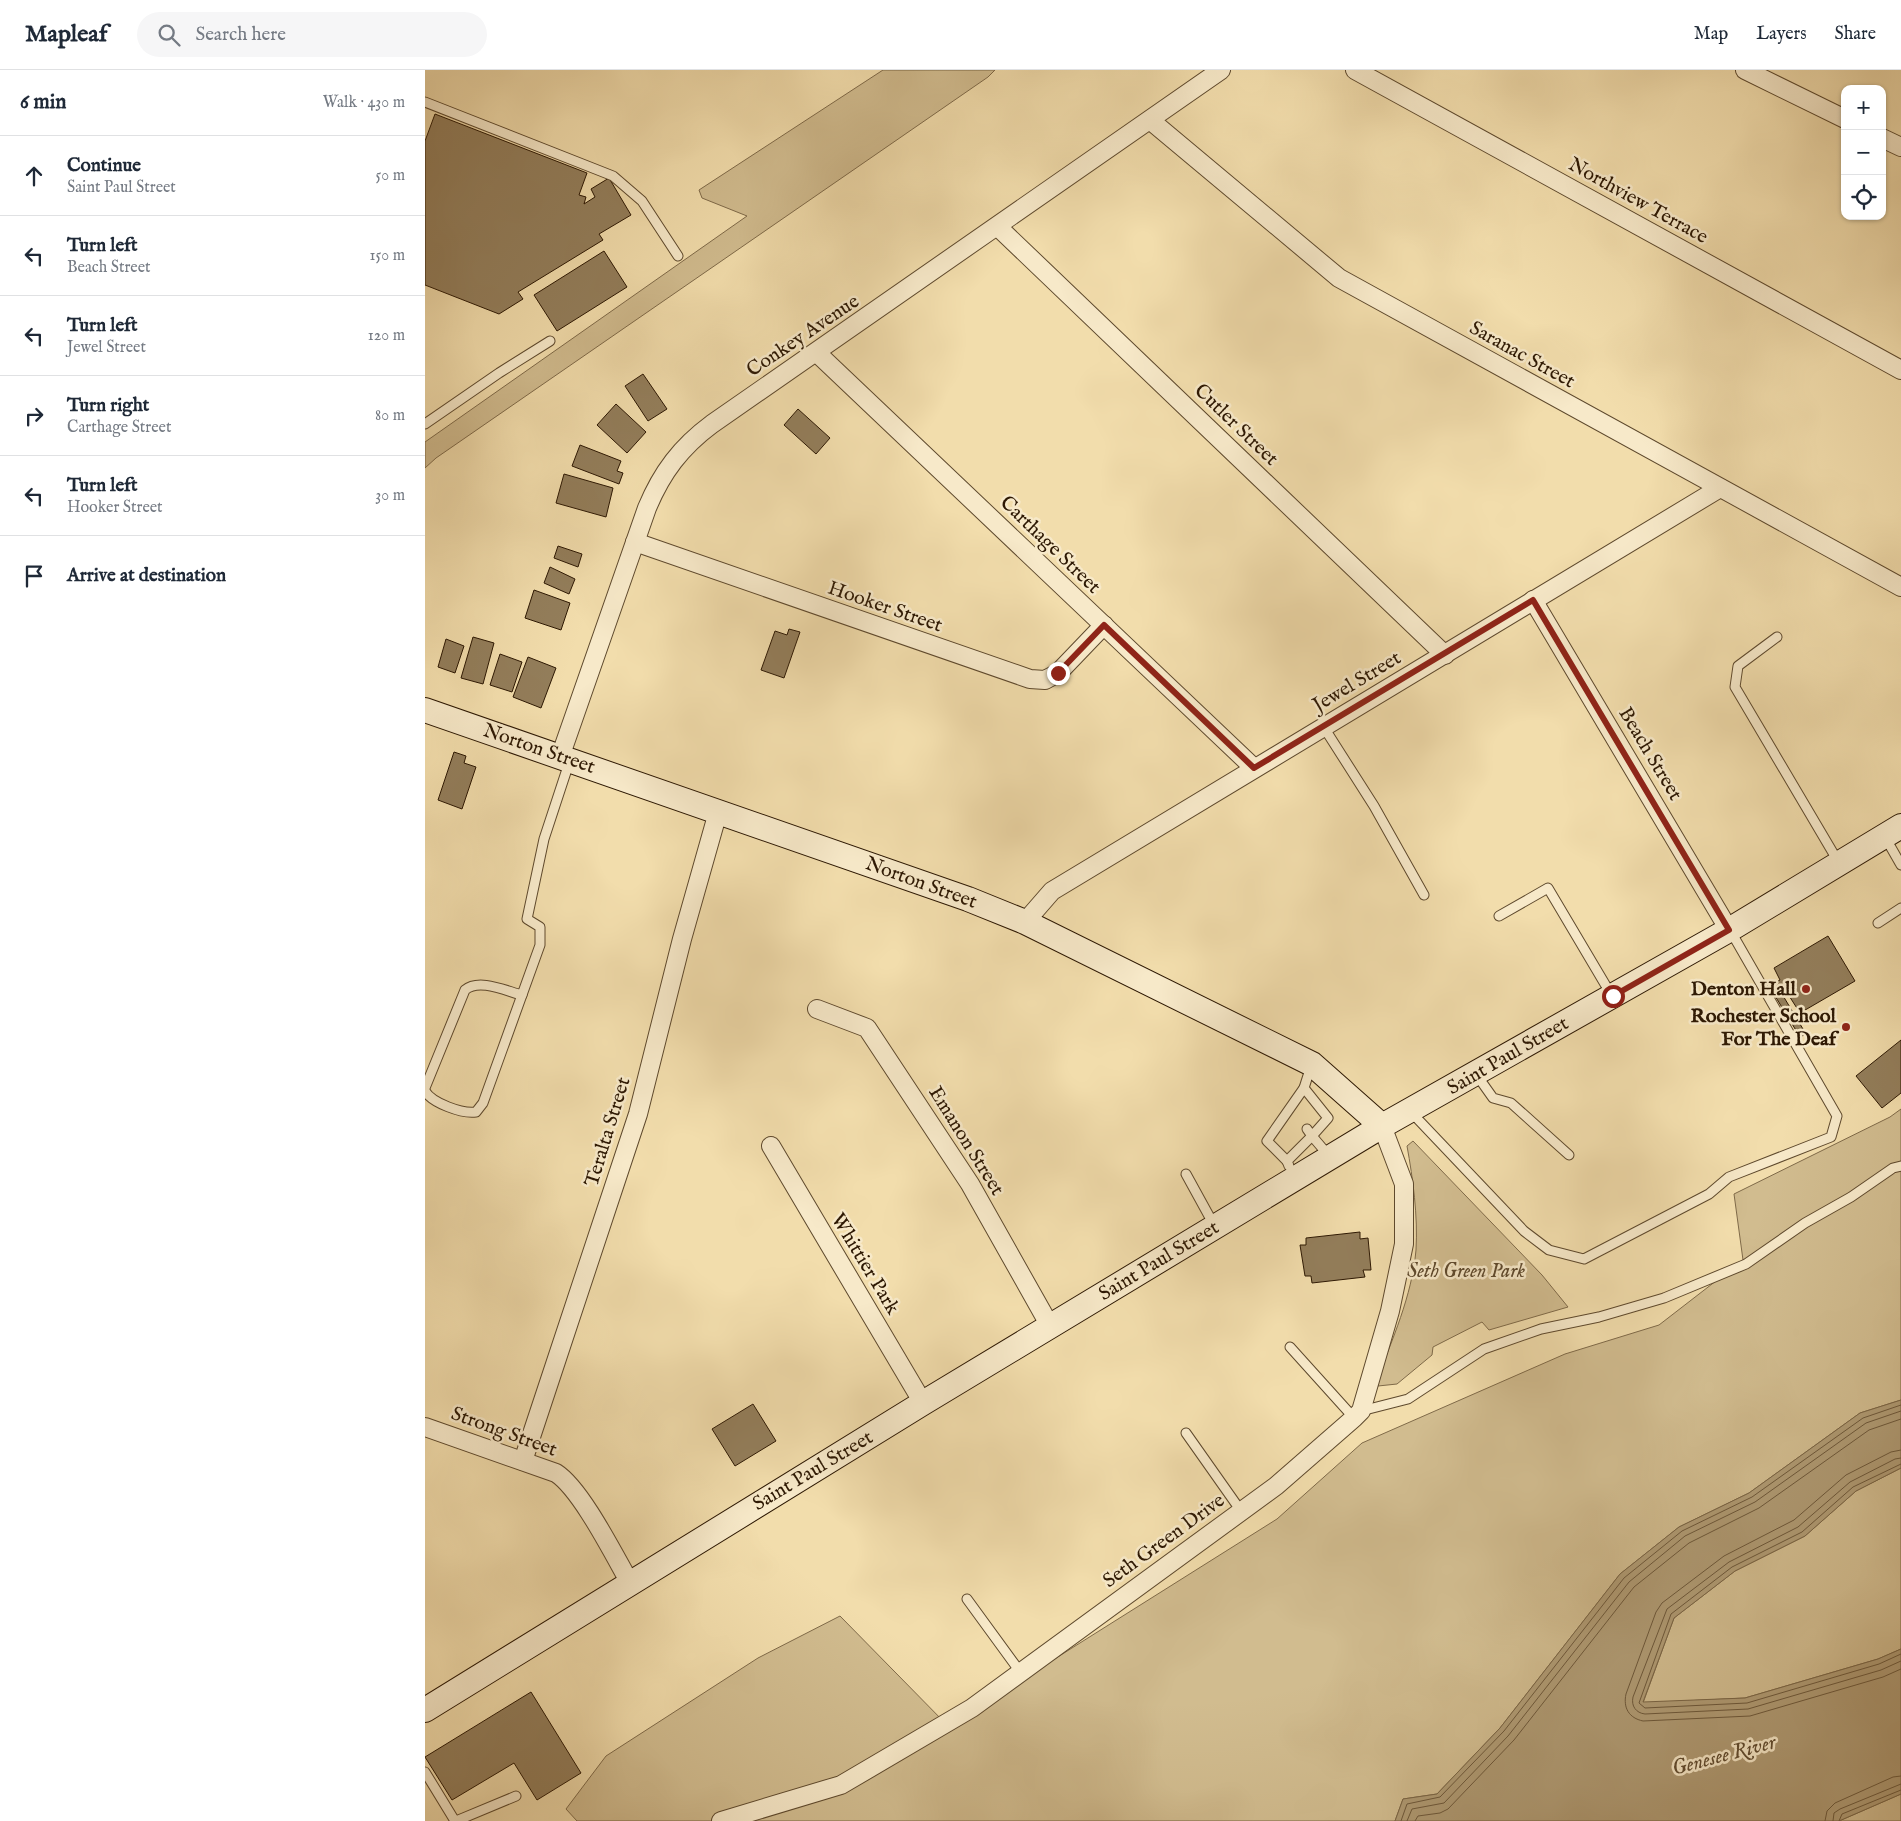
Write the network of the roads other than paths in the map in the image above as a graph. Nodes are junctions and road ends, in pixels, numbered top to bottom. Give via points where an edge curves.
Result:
1 (1221, 70) edge
2 (1355, 70) edge
3 (1745, 70) edge
4 (425, 102) edge
5 (1841, 117) edge
6 (1150, 120) junction
7 (1886, 140) edge
8 (1901, 147) edge
9 (998, 227) junction
10 (678, 256) dead end
11 (550, 341) dead end
12 (817, 353) junction
13 (1901, 370) edge
14 (425, 424) edge
15 (1720, 488) junction
16 (635, 542) junction
17 (1901, 587) edge
18 (1533, 600) junction
19 (1104, 625) junction
20 (1777, 636) dead end
21 (1445, 655) junction
22 (425, 710) edge
23 (1323, 726) junction
24 (565, 758) junction
25 (1254, 768) junction
26 (718, 812) junction
27 (1893, 831) edge
28 (1839, 864) junction
29 (1901, 865) edge
30 (1424, 895) dead end
31 (1901, 908) edge
32 (1499, 916) dead end
33 (1025, 922) junction
34 (1878, 923) dead end
35 (1729, 930) junction
36 (522, 995) junction
37 (1613, 996) junction
38 (817, 1009) dead end
39 (1312, 1064) junction
40 (1476, 1074) junction
41 (1304, 1088) junction
42 (425, 1089) edge
43 (1411, 1111) junction
44 (1382, 1126) junction
45 (1309, 1132) junction
46 (771, 1146) dead end
47 (1569, 1155) dead end
48 (1331, 1158) junction
49 (1291, 1162) junction
50 (1901, 1166) edge
51 (1185, 1174) dead end
52 (1215, 1227) junction
53 (1050, 1326) junction
54 (1290, 1347) dead end
55 (923, 1403) junction
56 (1358, 1414) junction
57 (425, 1427) edge
58 (1186, 1433) dead end
59 (523, 1461) junction
60 (1241, 1511) junction
61 (631, 1582) junction
62 (967, 1599) dead end
63 (1021, 1673) junction
64 (425, 1710) edge
65 (425, 1772) edge
66 (516, 1796) dead end
67 (456, 1821) edge
68 (721, 1821) edge

1 - 6 street, Conkey Avenue
2 - 13 street, Northview Terrace
3 - 5 street
4 - 10 lane via 613,176 642,201
6 - 9 street, Conkey Avenue
6 - 15 street, Saranac Street via 1339,278
7 - 8 street
9 - 12 street, Conkey Avenue
9 - 21 street, Cutler Street
11 - 14 lane
12 - 16 street, Conkey Avenue via 712,424 679,453 654,491
12 - 19 street, Carthage Street
15 - 17 street, Saranac Street
15 - 18 street, Jewel Street
16 - 19 street, Hooker Street via 1030,680 1045,680 1058,673
16 - 24 street, Conkey Avenue
18 - 21 street, Jewel Street
18 - 35 street, Beach Street
19 - 25 street, Carthage Street
20 - 28 lane via 1738,666 1735,687
21 - 23 street, Jewel Street
22 - 24 main road, Norton Street
23 - 25 street, Jewel Street
23 - 30 lane via 1374,806
24 - 26 main road, Norton Street
24 - 36 lane via 527,919 540,928 540,945
25 - 33 street, Jewel Street via 1052,891
26 - 33 main road, Norton Street
26 - 59 street, Teralta Street via 637,1114
27 - 28 main road, Saint Paul Street
27 - 29 lane
28 - 35 main road, Saint Paul Street
31 - 34 lane
32 - 37 lane via 1548,888
33 - 39 main road, Norton Street
35 - 37 main road, Saint Paul Street
35 - 43 lane via 1837,1116 1831,1137 1729,1177 1709,1194 1584,1259 1549,1250 1524,1231
36 - 42 lane via 482,984 471,985 465,990
36 - 42 lane via 483,1103 476,1112 469,1113 430,1099
37 - 40 main road, Saint Paul Street
38 - 53 street, Emanon Street via 867,1028 971,1184
39 - 41 lane
39 - 44 main road, Norton Street
40 - 43 main road, Saint Paul Street
40 - 47 lane via 1493,1098 1511,1103
41 - 45 lane via 1328,1118
41 - 49 lane via 1294,1108 1267,1141
43 - 44 main road, Saint Paul Street
44 - 48 main road, Saint Paul Street
44 - 56 street via 1404,1184 1403,1244 1390,1311
45 - 48 lane
45 - 49 lane
46 - 55 street, Whittier Park
48 - 49 main road, Saint Paul Street
49 - 52 main road, Saint Paul Street
50 - 56 lane via 1805,1223 1746,1264 1664,1298 1599,1317 1541,1329 1484,1349 1408,1399
51 - 52 lane
52 - 53 main road, Saint Paul Street
53 - 55 main road, Saint Paul Street
54 - 56 lane
55 - 61 main road, Saint Paul Street
56 - 60 street, Seth Green Drive via 1276,1486
57 - 59 street, Strong Street
58 - 60 lane
59 - 61 street, Strong Street via 556,1473 570,1484
60 - 63 street, Seth Green Drive
61 - 64 main road, Saint Paul Street
62 - 63 lane
63 - 68 street, Seth Green Drive via 973,1708 841,1785
65 - 67 lane
66 - 67 lane

